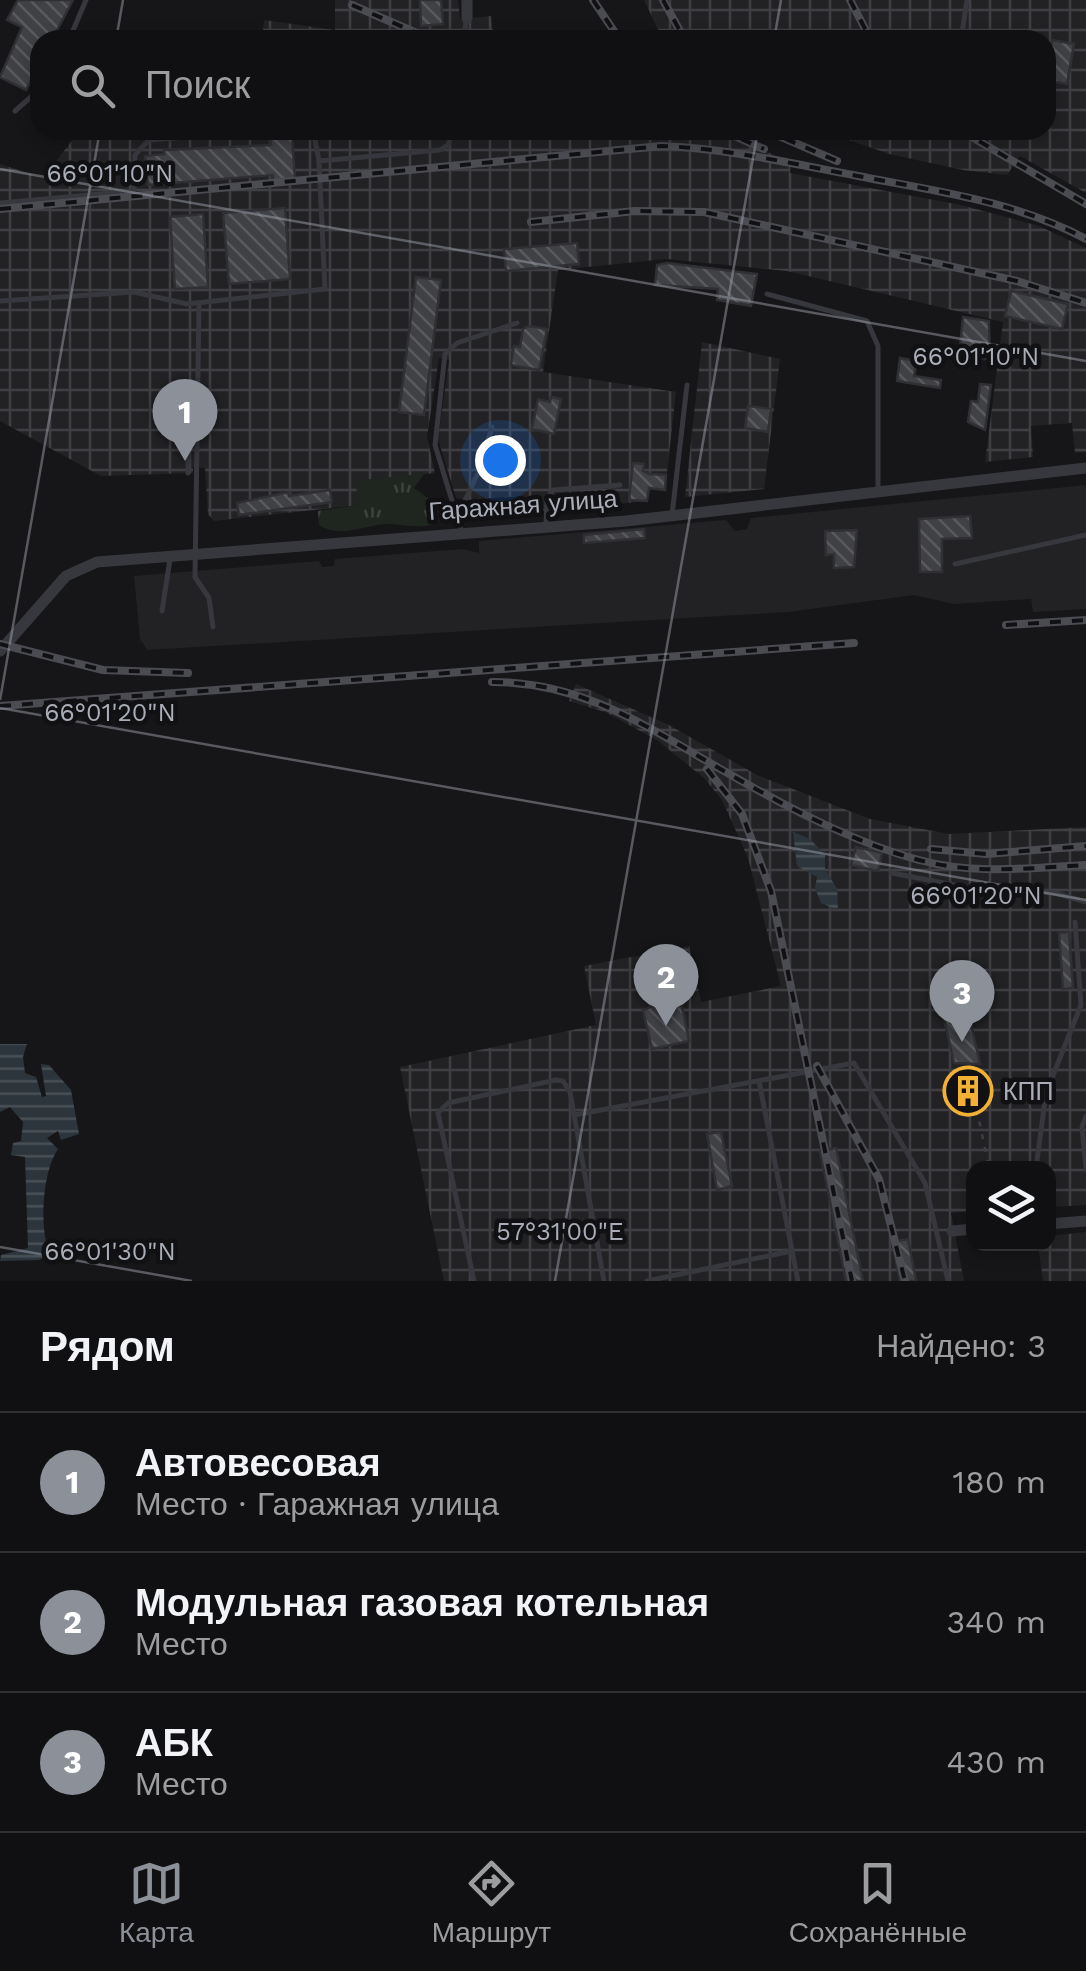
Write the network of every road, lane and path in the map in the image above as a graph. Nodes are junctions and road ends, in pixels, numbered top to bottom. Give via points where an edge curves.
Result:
1 (86, 0) edge
2 (467, 0) edge
3 (966, 0) edge
4 (467, 18) joint
5 (73, 30) edge
6 (465, 30) edge
7 (962, 30) edge
8 (30, 98) edge
9 (15, 111) dead end
10 (149, 140) edge
11 (315, 140) edge
12 (450, 140) edge
13 (319, 160) junction
14 (0, 202) edge
15 (767, 294) dead end
16 (0, 301) edge
17 (199, 303) junction
18 (516, 322) dead end
19 (687, 385) dead end
20 (492, 426) dead end
21 (188, 454) dead end
22 (1086, 468) edge
23 (188, 473) dead end
24 (620, 485) dead end
25 (878, 488) junction
26 (672, 515) junction
27 (459, 524) junction
28 (546, 526) junction
29 (1086, 534) edge
30 (195, 554) junction
31 (170, 556) junction
32 (955, 564) dead end
33 (162, 611) dead end
34 (212, 627) dead end
35 (0, 651) edge
36 (892, 873) dead end
37 (1086, 902) edge
38 (1074, 922) dead end
39 (759, 1081) junction
40 (974, 1096) dead end
41 (574, 1115) junction
42 (1086, 1116) edge
43 (988, 1161) edge
44 (1037, 1161) edge
45 (1086, 1168) edge
46 (1086, 1221) edge
47 (1056, 1223) edge
48 (966, 1230) edge
49 (952, 1231) joint
50 (938, 1234) junction
51 (792, 1251) junction
52 (474, 1281) edge
53 (604, 1281) edge
54 (648, 1281) edge
55 (798, 1281) edge
56 (948, 1281) edge

1 - 5 lane
2 - 4 street
3 - 7 lane
4 - 6 lane
8 - 9 lane
10 - 14 lane via 135,155 134,191
11 - 13 lane
12 - 13 lane via 440,150
13 - 17 lane via 325,288
15 - 25 lane via 860,318 873,328
16 - 17 lane via 134,292
17 - 30 lane
18 - 27 lane via 456,342 445,354 434,436
19 - 26 lane
20 - 27 lane
21 - 23 lane
22 - 25 street, Гаражная улица
24 - 28 lane via 553,490 546,499
25 - 26 street, Гаражная улица
26 - 28 street, Гаражная улица
27 - 28 street, Гаражная улица
27 - 30 street, Гаражная улица
29 - 32 lane
30 - 31 street, Гаражная улица
30 - 34 lane
31 - 33 lane
31 - 35 street, Гаражная улица via 80,566
36 - 37 lane via 964,887 1041,890
38 - 44 lane via 1080,1005 1046,1093
39 - 41 lane
39 - 50 lane via 854,1062 924,1184
39 - 51 lane
40 - 43 path
41 - 52 lane via 567,1086 556,1080 448,1103 438,1112
41 - 53 lane
42 - 45 lane
46 - 47 street
48 - 49 street
49 - 50 lane
50 - 56 lane
51 - 54 lane
51 - 55 lane

